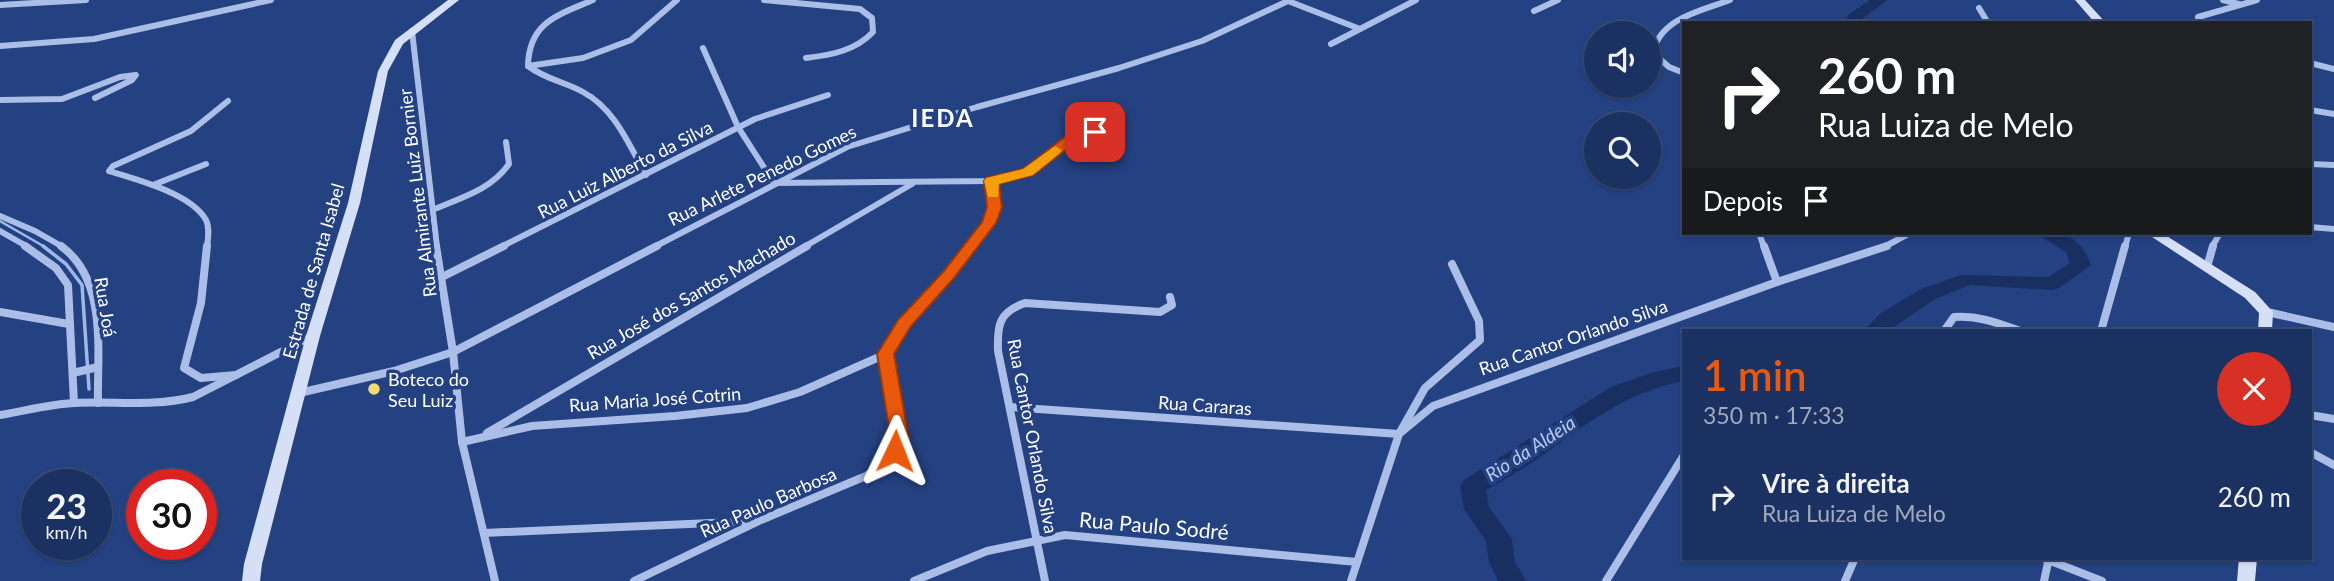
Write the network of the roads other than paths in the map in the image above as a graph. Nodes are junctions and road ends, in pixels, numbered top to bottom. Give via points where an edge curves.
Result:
1 (86, 0) edge
2 (251, 0) edge
3 (271, 0) edge
4 (454, 0) edge
5 (593, 0) edge
6 (677, 0) edge
7 (764, 0) edge
8 (1416, 0) edge
9 (1558, 0) edge
10 (1730, 0) edge
11 (2080, 0) edge
12 (2222, 0) edge
13 (2257, 0) edge
14 (1289, 1) edge
15 (0, 5) edge
16 (2240, 5) junction
17 (243, 6) junction
18 (1979, 8) dead end
19 (1534, 11) dead end
20 (1987, 21) edge
21 (2099, 21) edge
22 (2201, 21) edge
23 (1360, 29) junction
24 (412, 31) junction
25 (1331, 44) dead end
26 (0, 46) edge
27 (703, 48) dead end
28 (806, 58) dead end
29 (2312, 64) edge
30 (528, 66) junction
31 (2334, 69) edge
32 (1682, 72) edge
33 (828, 95) dead end
34 (95, 98) dead end
35 (0, 100) edge
36 (228, 101) dead end
37 (2312, 110) edge
38 (2334, 114) edge
39 (738, 127) junction
40 (1095, 132) dead end
41 (506, 142) dead end
42 (206, 164) dead end
43 (2312, 164) edge
44 (2334, 165) edge
45 (646, 175) junction
46 (991, 181) junction
47 (774, 183) junction
48 (912, 184) junction
49 (153, 185) junction
50 (432, 210) junction
51 (0, 216) edge
52 (2312, 228) edge
53 (2334, 229) edge
54 (0, 231) edge
55 (1760, 235) edge
56 (1906, 235) edge
57 (2128, 235) edge
58 (2156, 235) edge
59 (2219, 235) edge
60 (1452, 264) dead end
61 (2207, 267) junction
62 (440, 278) junction
63 (1777, 282) junction
64 (1170, 297) dead end
65 (0, 312) edge
66 (2266, 312) junction
67 (69, 324) junction
68 (2334, 327) edge
69 (1945, 329) edge
70 (2014, 329) edge
71 (2102, 329) edge
72 (2265, 329) edge
73 (313, 336) junction
74 (453, 352) junction
75 (886, 354) junction
76 (94, 368) junction
77 (77, 372) junction
78 (236, 375) junction
79 (299, 393) junction
80 (74, 403) junction
81 (98, 403) junction
82 (1010, 407) junction
83 (0, 415) edge
84 (2312, 415) edge
85 (2334, 419) edge
86 (486, 433) junction
87 (1399, 435) junction
88 (462, 442) junction
89 (2312, 453) edge
90 (1682, 458) edge
91 (2334, 465) edge
92 (761, 520) junction
93 (484, 533) junction
94 (1035, 537) junction
95 (1854, 560) edge
96 (2047, 560) edge
97 (2050, 560) edge
98 (2248, 560) edge
99 (1357, 562) junction
100 (251, 581) edge
101 (495, 581) edge
102 (634, 581) edge
103 (914, 581) edge
104 (1045, 581) edge
105 (1351, 581) edge
106 (1606, 581) edge
107 (1845, 581) edge
108 (2044, 581) edge
109 (2102, 581) edge
110 (2246, 581) edge

1 - 15 street
2 - 17 street
3 - 17 street
4 - 24 main road, Estrada de Santa Isabel
5 - 30 street via 547,22 529,42
6 - 30 street via 631,40 583,58
7 - 28 street via 860,9 873,20 873,32 858,46
8 - 23 street
9 - 19 street
10 - 32 street via 1660,32 1653,42 1659,59
11 - 21 main road
12 - 16 street
13 - 16 street
14 - 23 street
14 - 47 street, Rua Arlete Penedo Gomes via 1192,44 847,147
16 - 22 street via 2198,17
17 - 26 street via 94,39
18 - 20 street
23 - 25 street
24 - 50 street, Rua Almirante Luiz Bornier
24 - 73 main road, Estrada de Santa Isabel via 391,52 383,71 354,203
27 - 39 street
29 - 31 street
30 - 45 street via 599,103 617,124
33 - 39 street, Rua Luiz Alberto da Silva
34 - 35 street via 135,75 62,99
36 - 49 street via 191,131 109,171
37 - 38 street
39 - 45 street, Rua Luiz Alberto da Silva
39 - 47 street
40 - 46 street via 1071,139 1028,172
41 - 50 street via 509,164 502,174
42 - 49 street
43 - 44 street
45 - 62 street, Rua Luiz Alberto da Silva
46 - 48 street
46 - 75 street via 994,207 989,223 904,323
47 - 48 street
47 - 74 street, Rua Arlete Penedo Gomes
48 - 86 street, Rua José dos Santos Machado
49 - 78 street via 200,211 208,227 201,303 184,368 197,378
50 - 62 street, Rua Almirante Luiz Bornier
51 - 76 street, Rua Joá via 67,251 83,269 95,315
52 - 53 street
54 - 67 street, Rua Joá via 63,274 68,285
55 - 63 street
56 - 63 street, Rua Cantor Orlando Silva via 1881,249
57 - 71 street
58 - 61 main road
59 - 61 street
60 - 87 street via 1458,284 1480,319 1480,340 1425,388
61 - 66 main road via 2250,295
62 - 74 street, Rua Almirante Luiz Bornier
63 - 87 street, Rua Cantor Orlando Silva via 1469,391 1433,406
64 - 82 street, Rua Cantor Orlando Silva via 1172,305 1160,312 1038,303 1012,307 997,322
65 - 67 street
66 - 68 street
66 - 72 main road
67 - 77 street, Rua Joá
69 - 70 street via 1954,317 1963,316
73 - 78 street
73 - 79 main road, Estrada de Santa Isabel
74 - 79 street, Rua Arlete Penedo Gomes
74 - 88 street, Rua Almirante Luiz Bornier
75 - 86 street, Rua Maria José Cotrin via 749,408 558,422
75 - 92 street, Rua Paulo Barbosa via 900,440 890,461 866,476
76 - 77 street
76 - 81 street, Rua Joá
77 - 80 street, Rua Joá
78 - 81 street via 174,403
79 - 100 main road, Estrada de Santa Isabel
80 - 81 street
80 - 83 street
82 - 87 street, Rua Cararas
82 - 94 street, Rua Cantor Orlando Silva
84 - 85 street
86 - 88 street, Rua Maria José Cotrin
87 - 99 street
88 - 93 street, Rua Almirante Luiz Bornier
89 - 91 street
90 - 106 street
92 - 93 street
92 - 102 street, Rua Paulo Barbosa
93 - 101 street, Rua Almirante Luiz Bornier
94 - 99 street, Rua Paulo Sodré via 1096,536
94 - 103 street, Rua Paulo Sodré via 951,563
94 - 104 street, Rua Cantor Orlando Silva
95 - 107 street
96 - 108 street
97 - 109 street
98 - 110 main road
99 - 105 street

